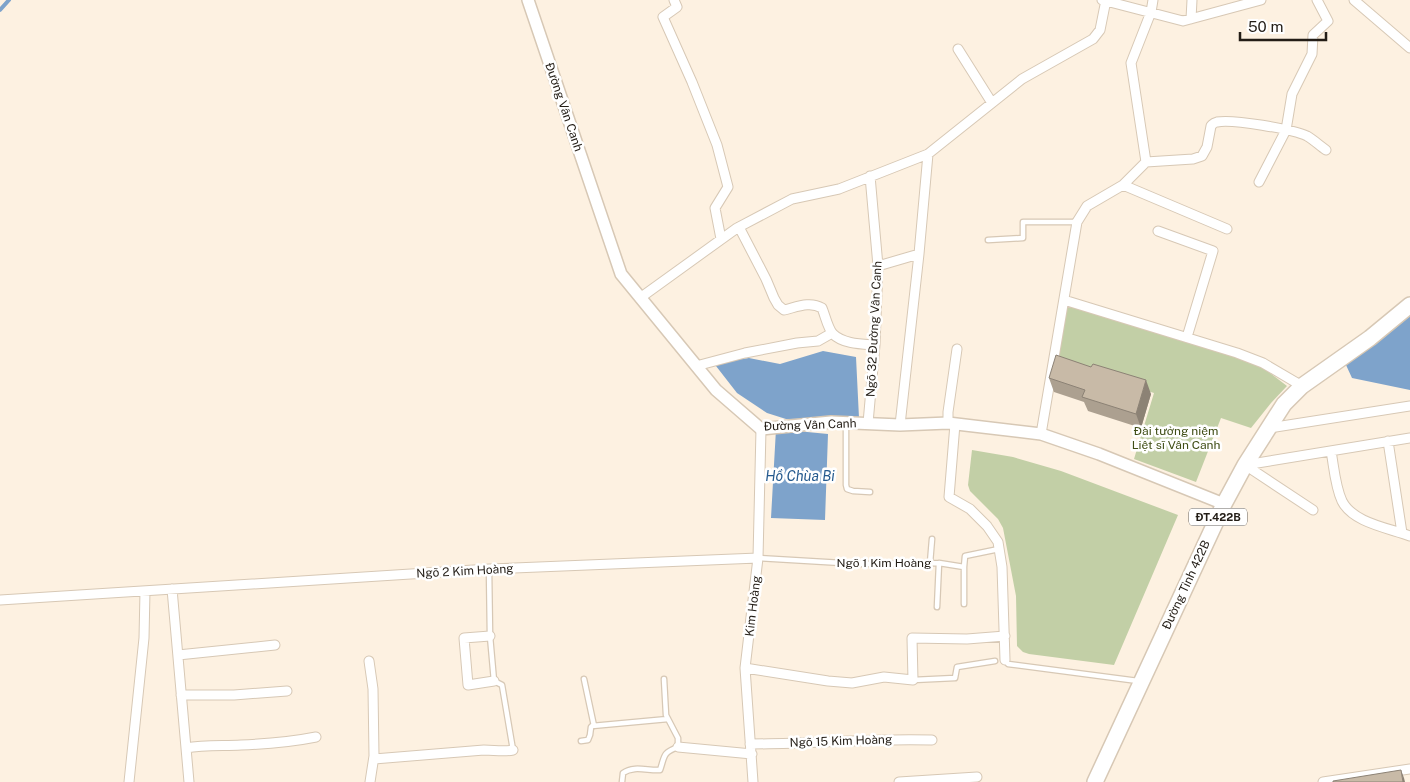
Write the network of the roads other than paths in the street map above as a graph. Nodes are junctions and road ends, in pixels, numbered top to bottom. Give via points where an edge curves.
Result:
1 (528, 0) edge
2 (674, 0) edge
3 (1104, 0) edge
4 (1153, 0) edge
5 (1192, 0) edge
6 (1261, 0) edge
7 (1317, 0) edge
8 (1354, 0) edge
9 (1151, 12) junction
10 (1191, 19) junction
11 (1410, 48) edge
12 (958, 49) dead end
13 (992, 103) junction
14 (1286, 130) junction
15 (1326, 150) dead end
16 (928, 154) junction
17 (1146, 162) junction
18 (870, 176) junction
19 (1259, 182) dead end
20 (1123, 185) junction
21 (1077, 222) junction
22 (739, 227) junction
23 (1227, 229) dead end
24 (1158, 231) dead end
25 (722, 239) junction
26 (988, 240) dead end
27 (919, 254) junction
28 (878, 266) junction
29 (640, 298) junction
30 (1064, 300) junction
31 (1410, 304) edge
32 (832, 333) junction
33 (1187, 337) junction
34 (875, 345) junction
35 (957, 349) dead end
36 (696, 366) junction
37 (1302, 386) junction
38 (1410, 406) edge
39 (846, 423) junction
40 (868, 423) junction
41 (900, 424) junction
42 (952, 424) junction
43 (1269, 428) junction
44 (761, 429) junction
45 (1041, 434) junction
46 (1410, 438) edge
47 (1388, 441) junction
48 (1331, 451) junction
49 (1245, 465) junction
50 (870, 492) dead end
51 (1224, 504) junction
52 (1314, 510) dead end
53 (1406, 535) edge
54 (932, 539) dead end
55 (999, 549) junction
56 (758, 558) junction
57 (930, 563) junction
58 (939, 563) junction
59 (964, 567) junction
60 (489, 569) junction
61 (172, 589) junction
62 (145, 591) junction
63 (0, 600) edge
64 (964, 604) dead end
65 (937, 606) dead end
66 (490, 636) junction
67 (1005, 636) junction
68 (275, 645) dead end
69 (178, 656) junction
70 (1005, 660) joint
71 (370, 661) dead end
72 (995, 661) dead end
73 (745, 668) junction
74 (584, 679) dead end
75 (664, 679) dead end
76 (913, 680) junction
77 (494, 681) junction
78 (1141, 682) junction
79 (288, 691) dead end
80 (181, 695) junction
81 (668, 719) junction
82 (594, 726) junction
83 (316, 737) dead end
84 (932, 740) dead end
85 (581, 741) dead end
86 (750, 744) junction
87 (678, 747) junction
88 (186, 748) junction
89 (513, 750) joint
90 (752, 754) junction
91 (374, 759) junction
92 (1410, 769) edge
93 (977, 777) dead end
94 (130, 782) edge
95 (189, 782) edge
96 (370, 782) edge
97 (622, 782) edge
98 (754, 782) edge
99 (899, 782) edge
100 (1095, 782) edge
101 (1323, 782) edge

1 - 29 street, Đường Vân Canh via 621,274
2 - 25 street via 677,7 663,17 717,145 728,187 715,208
3 - 9 street
3 - 13 street via 1100,30 1093,40 1022,79
4 - 9 street
5 - 10 street
6 - 10 street
7 - 14 street via 1328,20 1313,36 1312,54 1292,94
8 - 11 street
9 - 10 street via 1183,21
9 - 17 street via 1131,63
12 - 13 street
13 - 16 street
14 - 15 street via 1307,137
14 - 17 street via 1247,123 1215,122 1202,156
14 - 19 street
16 - 18 street
16 - 27 street
17 - 20 street
18 - 22 street via 839,188 792,199
18 - 28 street, Ngõ 32 Đường Vân Canh
20 - 21 street via 1087,206
20 - 23 street
21 - 26 lane via 1023,222 1022,238
21 - 30 street
22 - 25 street
22 - 32 street via 778,305 784,310 812,304 819,306
24 - 33 street via 1214,251
25 - 29 street
27 - 28 street
27 - 41 street
28 - 34 street, Ngõ 32 Đường Vân Canh
29 - 36 street, Đường Vân Canh
30 - 33 street
30 - 45 street
31 - 37 main road, Đường Tỉnh 422B / ĐT.422B via 1370,338
32 - 34 street via 854,343
32 - 36 street via 818,341 745,353
33 - 37 street via 1263,363
34 - 40 street, Ngõ 32 Đường Vân Canh
35 - 42 street via 948,412
36 - 44 street, Đường Vân Canh via 716,390
37 - 43 main road, Đường Tỉnh 422B / ĐT.422B via 1284,404
38 - 43 street
39 - 40 street, Đường Vân Canh
39 - 44 street, Đường Vân Canh
39 - 50 lane via 847,489
40 - 41 street, Đường Vân Canh
41 - 42 street, Đường Vân Canh
42 - 45 street, Đường Vân Canh
42 - 55 street via 949,497 980,519 998,542
43 - 49 main road, Đường Tỉnh 422B / ĐT.422B
44 - 56 street, Kim Hoàng
45 - 51 street, Đường Vân Canh
46 - 47 street
47 - 48 street
47 - 53 street
48 - 49 street
48 - 53 street via 1339,492 1351,513
49 - 51 main road, Đường Tỉnh 422B / ĐT.422B
49 - 52 street
51 - 78 main road, Đường Tỉnh 422B / ĐT.422B
54 - 57 lane
55 - 59 lane via 965,556
55 - 67 street
56 - 57 lane, Ngõ 1 Kim Hoàng via 858,564
56 - 60 street, Ngõ 2 Kim Hoàng
56 - 73 street, Kim Hoàng
57 - 58 lane, Ngõ 1 Kim Hoàng
58 - 59 lane, Ngõ 1 Kim Hoàng
58 - 65 lane
59 - 64 lane
60 - 61 street, Ngõ 2 Kim Hoàng
60 - 66 lane
61 - 62 street, Ngõ 2 Kim Hoàng
61 - 69 street
62 - 63 street, Ngõ 2 Kim Hoàng
62 - 94 street via 144,638
66 - 77 lane
66 - 77 street via 464,638 468,685
67 - 70 street
67 - 76 street via 912,638
68 - 69 street
69 - 80 street
70 - 78 lane via 1008,664
71 - 91 street
72 - 76 lane via 957,667 955,678
73 - 76 street via 852,683 884,677
73 - 86 street, Kim Hoàng
74 - 82 lane
75 - 81 lane
77 - 89 lane via 502,684
78 - 100 main road, Đường Tỉnh 422B / ĐT.422B
79 - 80 street
80 - 88 street
81 - 82 lane
81 - 87 lane via 678,738
82 - 85 lane via 588,740
83 - 88 street via 270,744
84 - 86 street, Ngõ 15 Kim Hoàng
86 - 90 street, Kim Hoàng
87 - 90 street
87 - 97 lane via 664,755 660,770 624,771
88 - 95 street
89 - 91 street
90 - 98 street, Kim Hoàng
91 - 96 street
92 - 101 street
93 - 99 street

